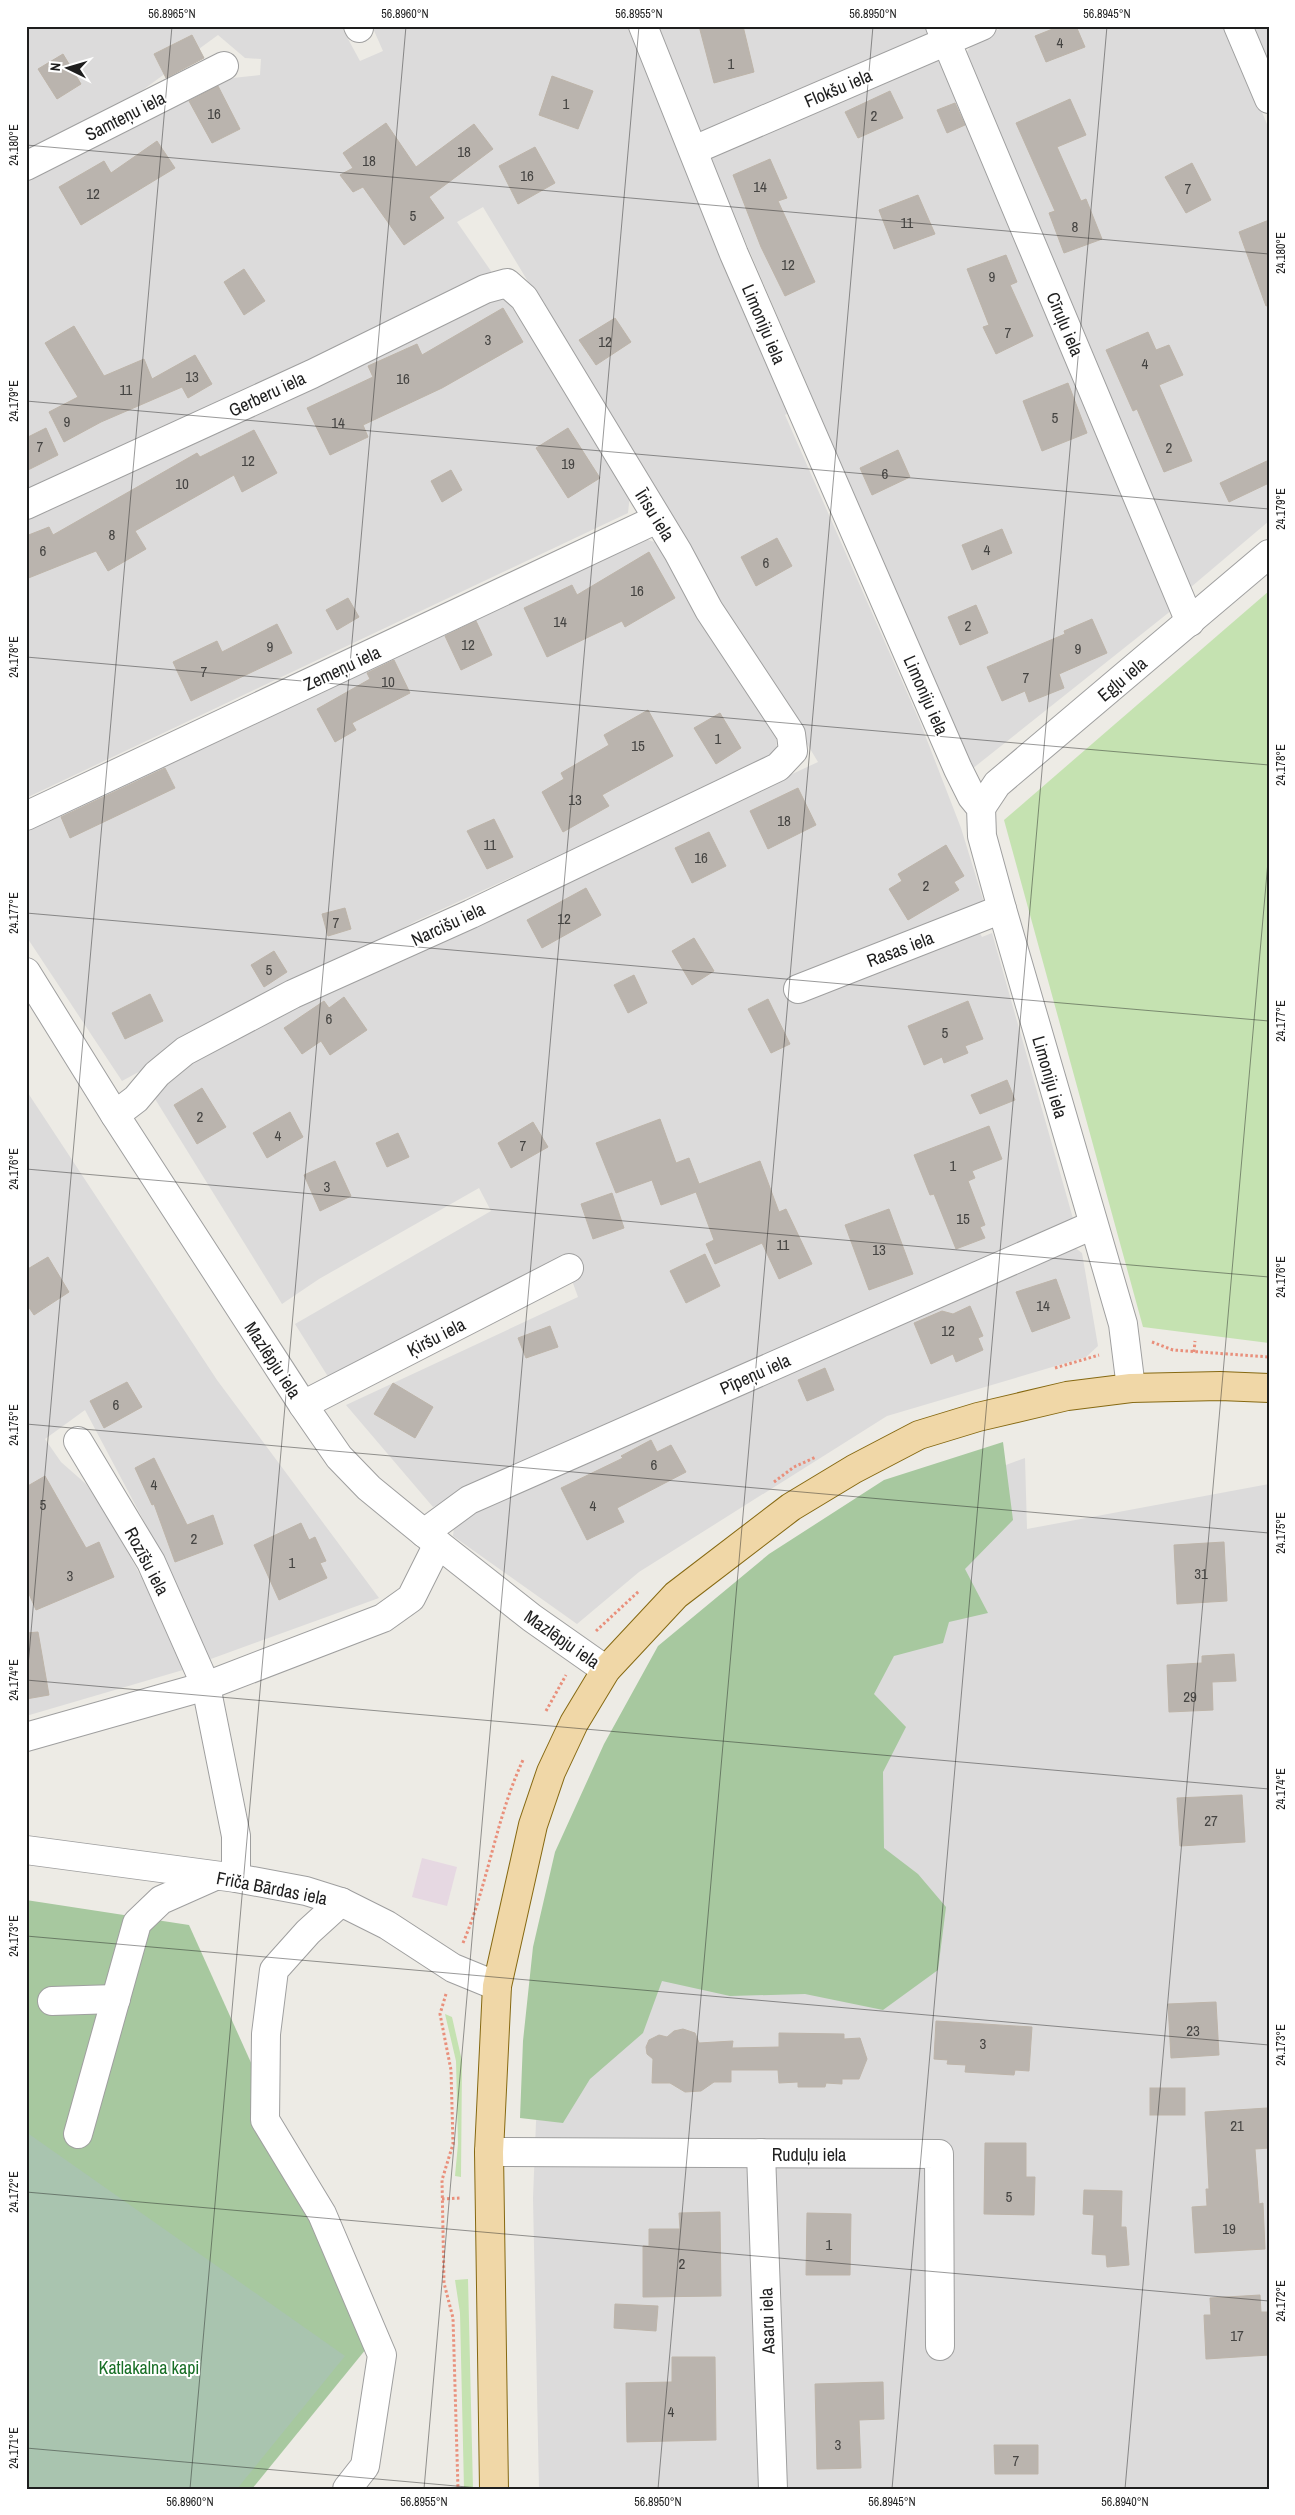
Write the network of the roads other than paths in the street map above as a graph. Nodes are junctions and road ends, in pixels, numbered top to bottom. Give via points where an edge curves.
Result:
1 (643, 26) edge
2 (982, 26) edge
3 (1238, 26) edge
4 (943, 34) edge
5 (224, 66) dead end
6 (1269, 99) edge
7 (694, 150) junction
8 (26, 166) edge
9 (508, 283) joint
10 (26, 506) edge
11 (657, 519) junction
12 (1269, 554) edge
13 (1190, 622) junction
14 (794, 751) joint
15 (981, 808) junction
16 (26, 816) edge
17 (1002, 909) junction
18 (26, 972) edge
19 (798, 988) dead end
20 (115, 1115) junction
21 (1093, 1225) junction
22 (569, 1268) dead end
23 (1132, 1388) junction
24 (1269, 1388) edge
25 (303, 1405) junction
26 (78, 1441) dead end
27 (431, 1538) junction
28 (606, 1670) junction
29 (206, 1686) junction
30 (26, 1737) edge
31 (26, 1850) edge
32 (225, 1877) junction
33 (341, 1902) junction
34 (497, 1986) junction
35 (116, 1999) junction
36 (52, 2001) dead end
37 (78, 2134) dead end
38 (489, 2152) junction
39 (762, 2153) junction
40 (940, 2346) dead end
41 (347, 2489) edge
42 (494, 2489) edge
43 (772, 2489) edge

1 - 7 street, Limoniju iela
2 - 4 street, Flokšu iela
3 - 6 street
4 - 7 street, Flokšu iela
4 - 13 street, Cīruļu iela
5 - 8 street, Samteņu iela
7 - 15 street, Limoniju iela via 734,254 938,724 972,798
9 - 10 street, Gerberu iela via 484,289 312,374
9 - 11 street, Īrisu iela via 524,298
11 - 14 street, Īrisu iela via 709,610 791,734
11 - 16 street, Zemeņu iela
12 - 13 street, Egļu iela
13 - 15 street, Egļu iela via 997,784
14 - 20 street, Narcišu iela via 778,768 293,994 186,1051
15 - 17 street, Limoniju iela via 982,836
17 - 19 street, Rasas iela
17 - 21 street, Limoniju iela
18 - 20 street, Mazlēpju iela
20 - 25 street, Mazlēpju iela
21 - 23 street, Limoniju iela via 1127,1343
21 - 27 street, Pīpeņu iela via 469,1500
22 - 25 street, Ķiršu iela
23 - 24 main road
23 - 28 main road via 1067,1396 978,1417 919,1436 854,1469 791,1507 676,1595
25 - 27 street, Mazlēpju iela via 339,1457 369,1488
26 - 29 street, Rozīšu iela via 150,1562
27 - 28 street, Mazlēpju iela via 532,1618
27 - 29 street via 411,1598 383,1618
28 - 34 main road via 574,1723 532,1825
29 - 30 street
29 - 32 street, Rozīšu iela via 236,1836
31 - 32 street, Friča Bārdas iela
32 - 33 street, Friča Bārdas iela via 306,1891
32 - 35 street via 161,1900 137,1923
33 - 34 street, Friča Bārdas iela via 387,1925 453,1968
33 - 41 street via 274,1970 266,2034 265,2120 322,2214 382,2355 365,2466
34 - 38 main road
35 - 36 street
35 - 37 street
38 - 39 street, Ruduļu iela
38 - 42 main road
39 - 40 street, Ruduļu iela via 939,2154
39 - 43 street, Asaru iela

